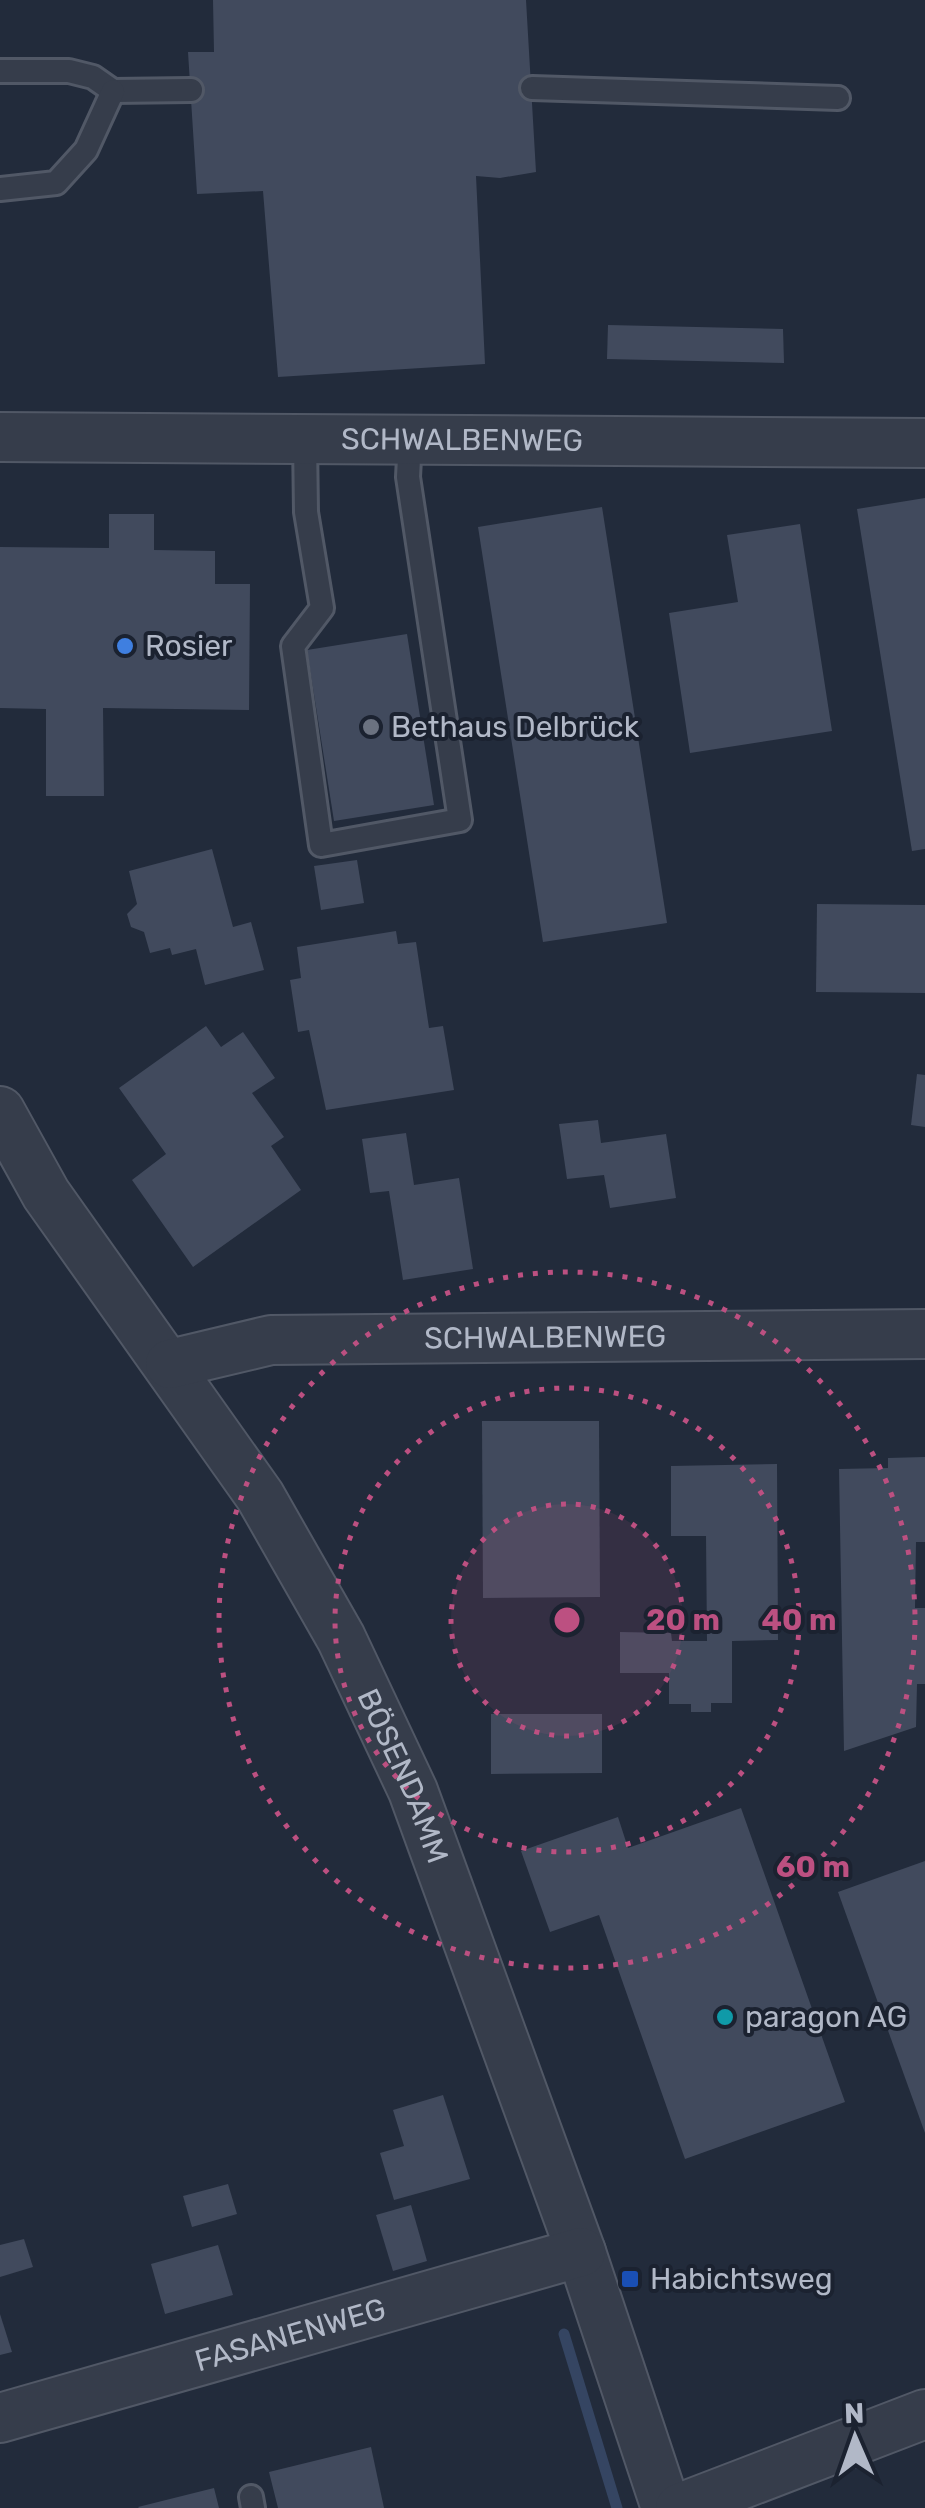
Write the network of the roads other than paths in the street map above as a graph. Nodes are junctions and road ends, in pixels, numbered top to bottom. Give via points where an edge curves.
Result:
1 (0, 71) edge
2 (532, 88) dead end
3 (191, 90) dead end
4 (113, 91) junction
5 (838, 98) dead end
6 (0, 189) edge
7 (0, 437) edge
8 (410, 439) junction
9 (305, 440) junction
10 (925, 443) edge
11 (0, 1111) edge
12 (925, 1334) edge
13 (170, 1364) junction
14 (581, 2252) junction
15 (925, 2414) edge
16 (0, 2418) edge
17 (666, 2508) edge
18 (680, 2508) edge

1 - 4 lane via 69,71
2 - 5 lane
3 - 4 lane
4 - 6 lane via 86,150 56,183
7 - 9 street, SCHWALBENWEG
8 - 9 street, SCHWALBENWEG
8 - 9 lane via 408,477 460,820 321,845 293,646 322,608 306,512
8 - 10 street, SCHWALBENWEG
11 - 13 street, BÖSENDAMM via 46,1194
12 - 13 street, SCHWALBENWEG via 272,1340
13 - 14 street, BÖSENDAMM via 260,1496 341,1638 413,1791
14 - 16 street, FASANENWEG
14 - 17 street, BÖSENDAMM
15 - 18 street

